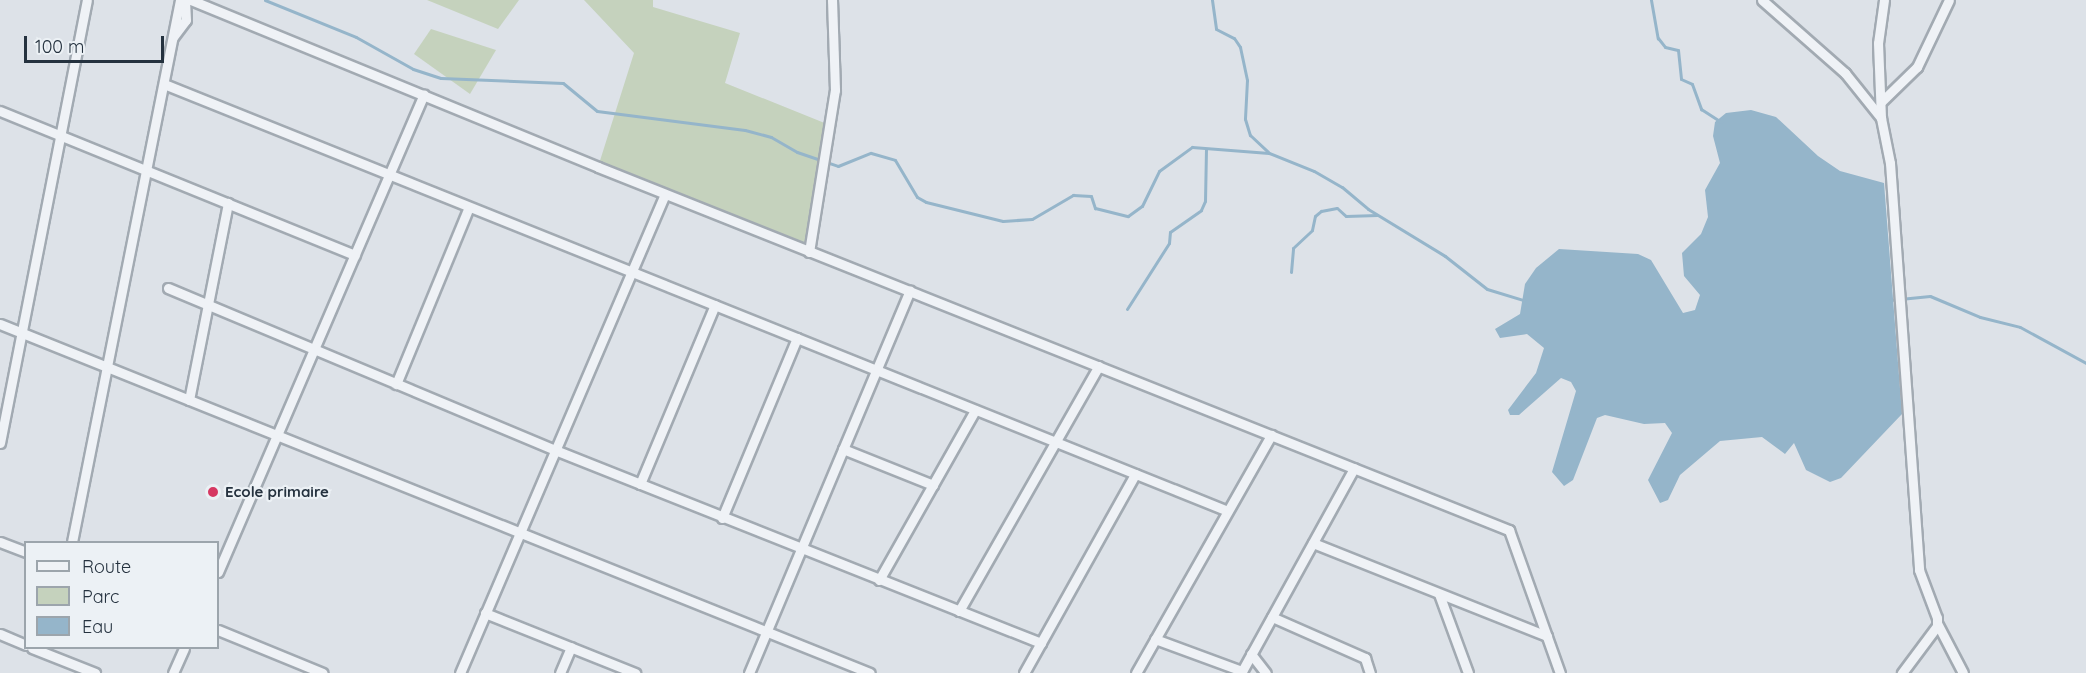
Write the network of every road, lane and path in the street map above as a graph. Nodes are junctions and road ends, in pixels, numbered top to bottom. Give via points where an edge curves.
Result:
1 (87, 0) edge
2 (180, 0) edge
3 (185, 0) edge
4 (191, 0) edge
5 (832, 0) edge
6 (1762, 0) edge
7 (1884, 0) edge
8 (1949, 0) edge
9 (173, 37) junction
10 (164, 84) junction
11 (424, 94) junction
12 (1882, 101) junction
13 (0, 111) edge
14 (1881, 118) junction
15 (60, 135) junction
16 (147, 170) junction
17 (389, 175) junction
18 (665, 194) junction
19 (228, 203) junction
20 (469, 207) junction
21 (809, 252) junction
22 (355, 255) junction
23 (632, 272) junction
24 (168, 288) dead end
25 (910, 290) junction
26 (208, 305) junction
27 (715, 305) junction
28 (0, 324) edge
29 (22, 333) junction
30 (797, 339) junction
31 (315, 350) junction
32 (1099, 366) junction
33 (107, 367) junction
34 (876, 370) junction
35 (396, 384) junction
36 (189, 400) junction
37 (975, 410) junction
38 (1271, 435) junction
39 (278, 436) junction
40 (1055, 442) junction
41 (0, 443) edge
42 (843, 449) junction
43 (555, 450) junction
44 (1354, 468) junction
45 (1135, 474) junction
46 (640, 484) junction
47 (933, 485) junction
48 (1228, 511) junction
49 (722, 518) junction
50 (520, 533) junction
51 (72, 541) edge
52 (0, 542) edge
53 (1313, 543) junction
54 (801, 549) junction
55 (24, 551) edge
56 (219, 571) edge
57 (879, 580) junction
58 (1440, 594) junction
59 (959, 611) junction
60 (485, 613) junction
61 (1272, 617) junction
62 (1937, 622) junction
63 (219, 630) edge
64 (766, 632) junction
65 (0, 634) edge
66 (1547, 636) junction
67 (1155, 639) junction
68 (1041, 643) junction
69 (24, 644) edge
70 (571, 647) junction
71 (35, 649) edge
72 (184, 649) edge
73 (1251, 654) junction
74 (1242, 672) edge
75 (95, 673) edge
76 (173, 673) edge
77 (323, 673) edge
78 (460, 673) edge
79 (560, 673) edge
80 (636, 673) edge
81 (749, 673) edge
82 (870, 673) edge
83 (1024, 673) edge
84 (1136, 673) edge
85 (1266, 673) edge
86 (1370, 673) edge
87 (1467, 673) edge
88 (1560, 673) edge
89 (1902, 673) edge
90 (1963, 673) edge

1 - 15 street
2 - 9 street
3 - 9 street via 186,20
4 - 11 street
5 - 21 street via 835,90
6 - 14 street via 1845,74
7 - 12 street via 1878,43
8 - 12 street via 1917,67
9 - 10 street
10 - 16 street
10 - 17 street
11 - 17 street
11 - 18 street
12 - 14 street
13 - 15 street
14 - 62 street via 1891,174 1919,570
15 - 16 street
15 - 29 street
16 - 19 street
16 - 33 street
17 - 20 street
17 - 22 street
18 - 21 street
18 - 23 street
19 - 22 street
19 - 26 street
20 - 23 street
20 - 35 street
21 - 25 street
22 - 31 street
23 - 27 street
23 - 43 street
24 - 26 street
25 - 32 street
25 - 34 street
26 - 31 street
26 - 36 street
27 - 30 street
27 - 46 street
28 - 29 street
29 - 33 street
29 - 41 street
30 - 34 street
30 - 49 street
31 - 35 street
31 - 39 street
32 - 38 street
32 - 40 street
33 - 36 street
33 - 51 street
34 - 37 street
34 - 42 street
35 - 43 street
36 - 39 street
37 - 40 street
37 - 47 street
38 - 44 street
38 - 48 street
39 - 50 street
39 - 56 street
40 - 45 street
40 - 59 street
42 - 47 street
42 - 54 street
43 - 46 street
43 - 50 street
44 - 53 street
44 - 66 street via 1509,530
45 - 48 street
45 - 68 street
46 - 49 street
47 - 57 street
48 - 67 street
49 - 54 street
50 - 60 street
50 - 64 street
52 - 55 street
53 - 58 street
53 - 61 street
54 - 57 street
54 - 64 street
57 - 59 street
58 - 66 street
58 - 87 street
59 - 68 street
60 - 70 street
60 - 78 street
61 - 73 street
61 - 86 street via 1365,658
62 - 89 street
62 - 90 street
63 - 77 street
64 - 81 street
64 - 82 street
65 - 69 street
66 - 88 street
67 - 74 street
67 - 84 street
68 - 83 street
70 - 79 street
70 - 80 street
71 - 75 street
72 - 76 street
73 - 74 street
73 - 85 street

